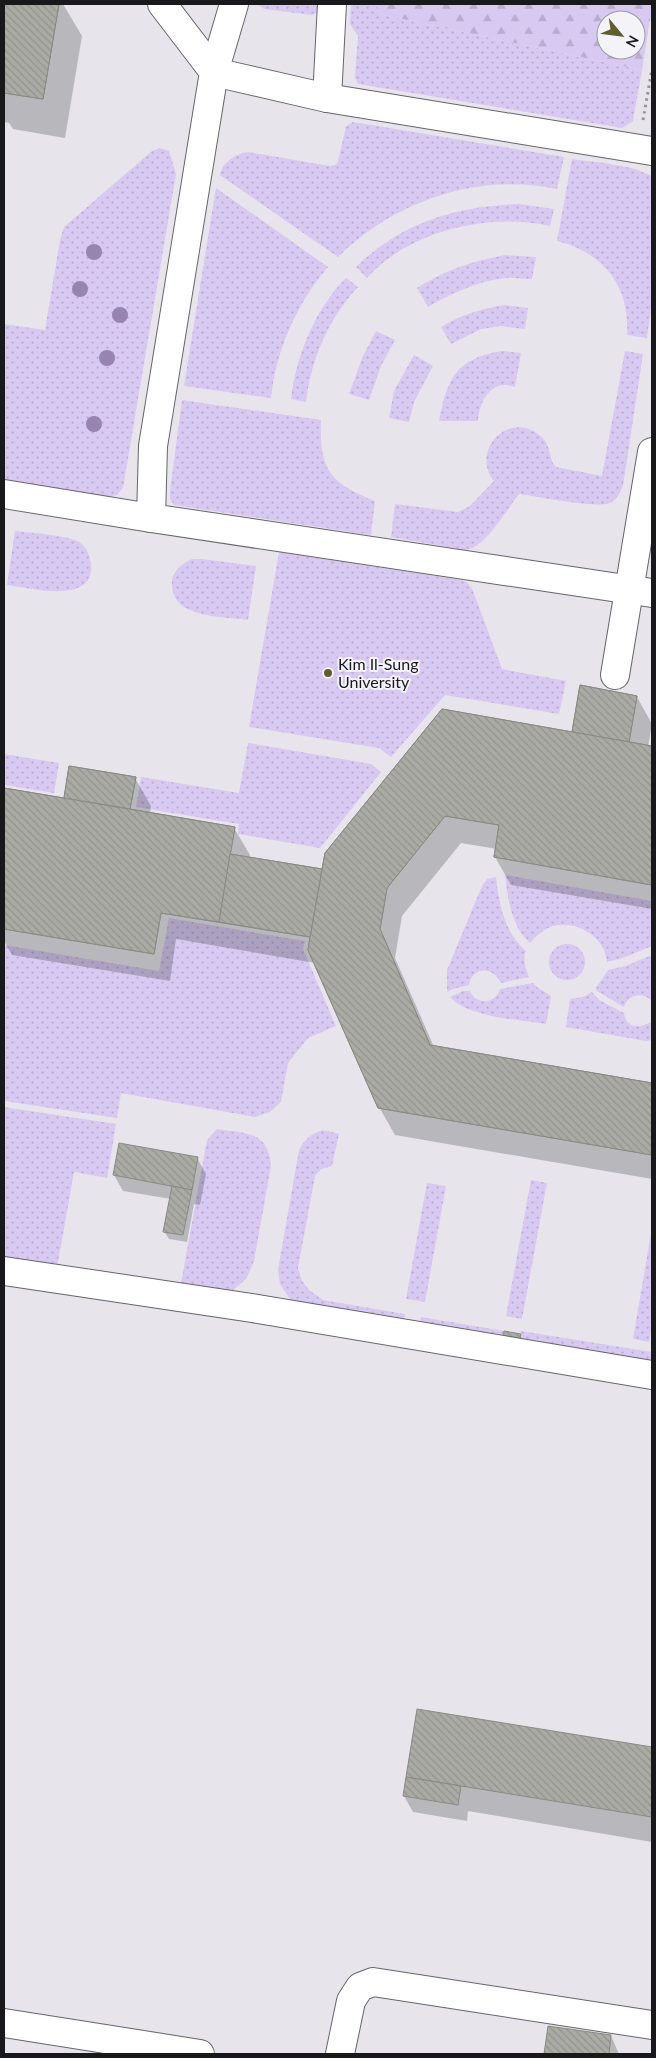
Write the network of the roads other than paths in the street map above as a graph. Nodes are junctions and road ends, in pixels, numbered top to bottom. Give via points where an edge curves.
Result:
1 (162, 4) edge
2 (234, 4) edge
3 (332, 4) edge
4 (214, 72) junction
5 (327, 98) junction
6 (645, 149) edge
7 (652, 452) edge
8 (4, 494) edge
9 (150, 518) junction
10 (641, 591) edge
11 (616, 675) dead end
12 (4, 1271) edge
13 (652, 1375) edge
14 (4, 2023) edge
15 (652, 2025) edge
16 (165, 2052) edge
17 (200, 2054) edge
18 (340, 2054) edge

1 - 4 street
2 - 4 street
3 - 5 street
4 - 5 street
4 - 9 street via 153,446
5 - 6 street
7 - 10 street
8 - 9 street
9 - 10 street
10 - 11 street
12 - 13 street via 252,1308
14 - 16 street
15 - 18 street via 373,1982 360,1987 351,2001
16 - 17 street

